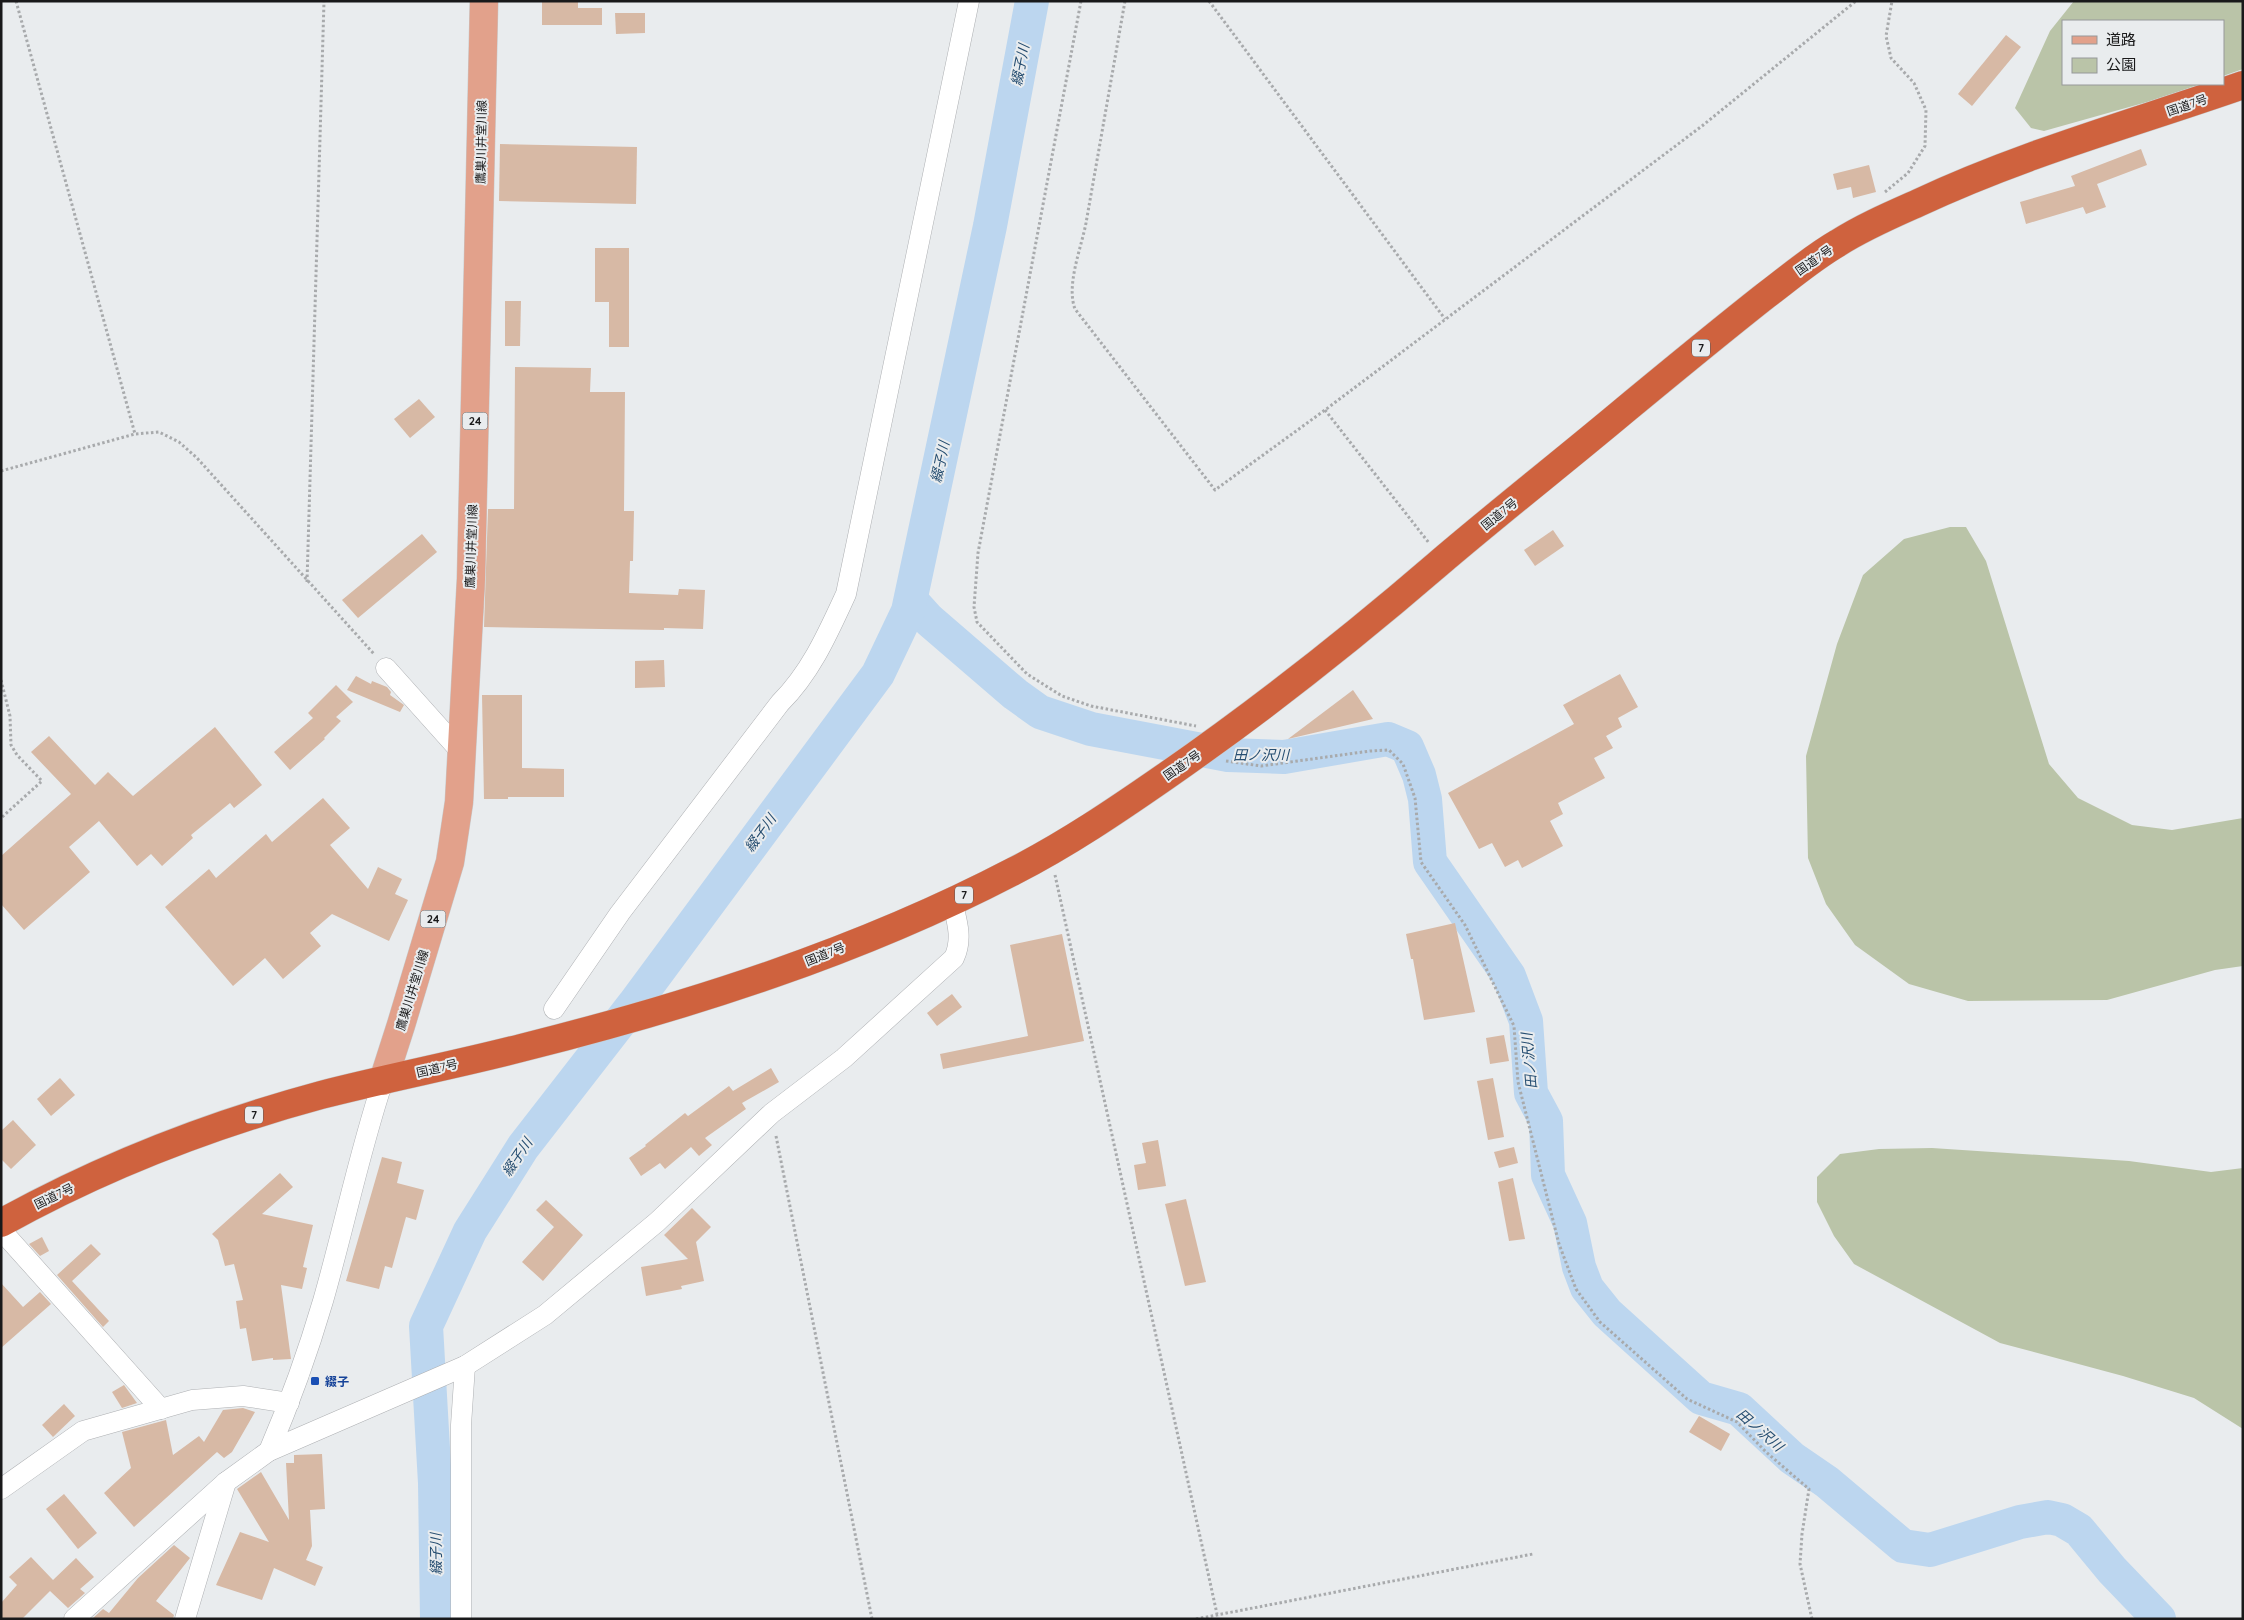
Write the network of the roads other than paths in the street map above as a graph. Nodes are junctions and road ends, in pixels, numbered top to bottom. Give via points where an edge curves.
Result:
1 (484, 1) edge
2 (969, 1) edge
3 (2243, 85) edge
4 (386, 668) road end
5 (462, 753) junction
6 (952, 902) junction
7 (554, 1009) dead end
8 (383, 1081) junction
9 (1, 1224) edge
10 (1, 1230) edge
11 (465, 1366) junction
12 (289, 1403) junction
13 (161, 1409) junction
14 (269, 1451) junction
15 (226, 1482) junction
16 (1, 1489) edge
17 (74, 1619) edge
18 (185, 1619) edge
19 (461, 1619) edge

1 - 5 main road, 鷹巣川井堂川線 / 24 via 471,579
2 - 7 street via 846,594 821,648 798,685 780,703 620,912
3 - 6 highway, 国道7号 / 7 via 2004,167 1934,195 1838,242 1724,329 1376,617 1230,732 1050,852
4 - 5 street
5 - 8 main road, 鷹巣川井堂川線 / 24 via 450,862
6 - 8 highway, 国道7号 / 7 via 796,966 712,994 522,1048
6 - 11 street via 959,936 954,958 844,1058 772,1113 657,1222 545,1315
8 - 9 highway, 国道7号 / 7 via 247,1117 163,1146 50,1197
8 - 12 street via 323,1302
10 - 13 street
11 - 14 street
11 - 19 street via 461,1424
12 - 13 street via 236,1397 192,1400
12 - 14 street
13 - 16 street via 83,1431
14 - 15 street
15 - 17 street
15 - 18 street

